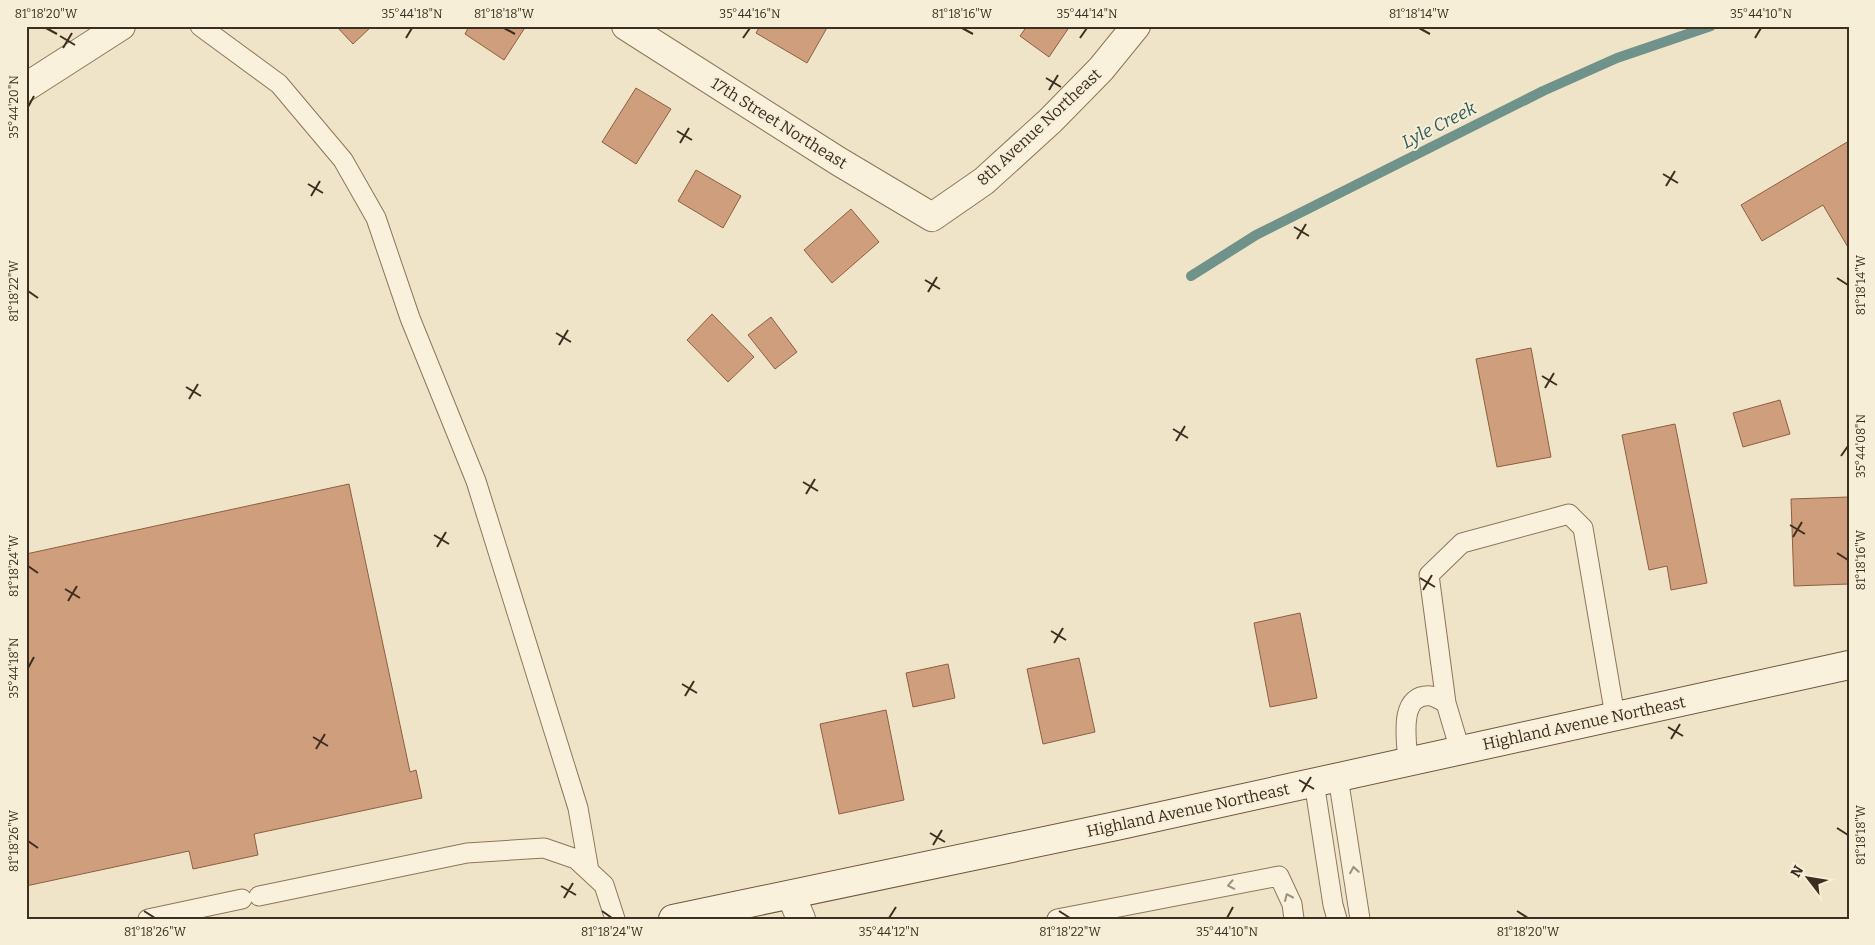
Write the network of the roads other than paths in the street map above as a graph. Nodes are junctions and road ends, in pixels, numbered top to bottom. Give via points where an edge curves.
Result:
1 (121, 26) edge
2 (200, 26) edge
3 (626, 26) edge
4 (1136, 26) edge
5 (26, 87) edge
6 (932, 217) joint
7 (1849, 665) edge
8 (1446, 702) junction
9 (1616, 716) junction
10 (1460, 750) junction
11 (1408, 762) junction
12 (1326, 780) junction
13 (589, 871) junction
14 (796, 907) edge
15 (148, 919) edge
16 (615, 919) edge
17 (673, 919) edge
18 (1057, 919) edge
19 (1294, 919) edge
20 (1337, 919) edge
21 (1360, 919) edge

1 - 5 main road
2 - 13 lane via 279,84 342,160 376,218 410,318 476,481 578,808
3 - 6 main road, 17th Street Northeast
4 - 6 main road, 8th Avenue Northeast via 1101,69 1050,121 984,181
7 - 9 main road, Highland Avenue Northeast
8 - 9 lane via 1429,575 1462,543 1569,514 1582,528
8 - 10 lane
8 - 11 lane via 1431,696 1418,699 1409,709 1406,719
9 - 10 main road, Highland Avenue Northeast
10 - 11 main road, Highland Avenue Northeast
11 - 12 main road, Highland Avenue Northeast
12 - 14 main road, Highland Avenue Northeast
12 - 20 lane via 1333,905
21 -> 12 lane
13 - 15 lane via 576,859 544,848 476,853
13 - 16 lane via 604,885
14 - 17 main road, Highland Avenue Northeast
19 -> 18 lane via 1292,904 1279,876

